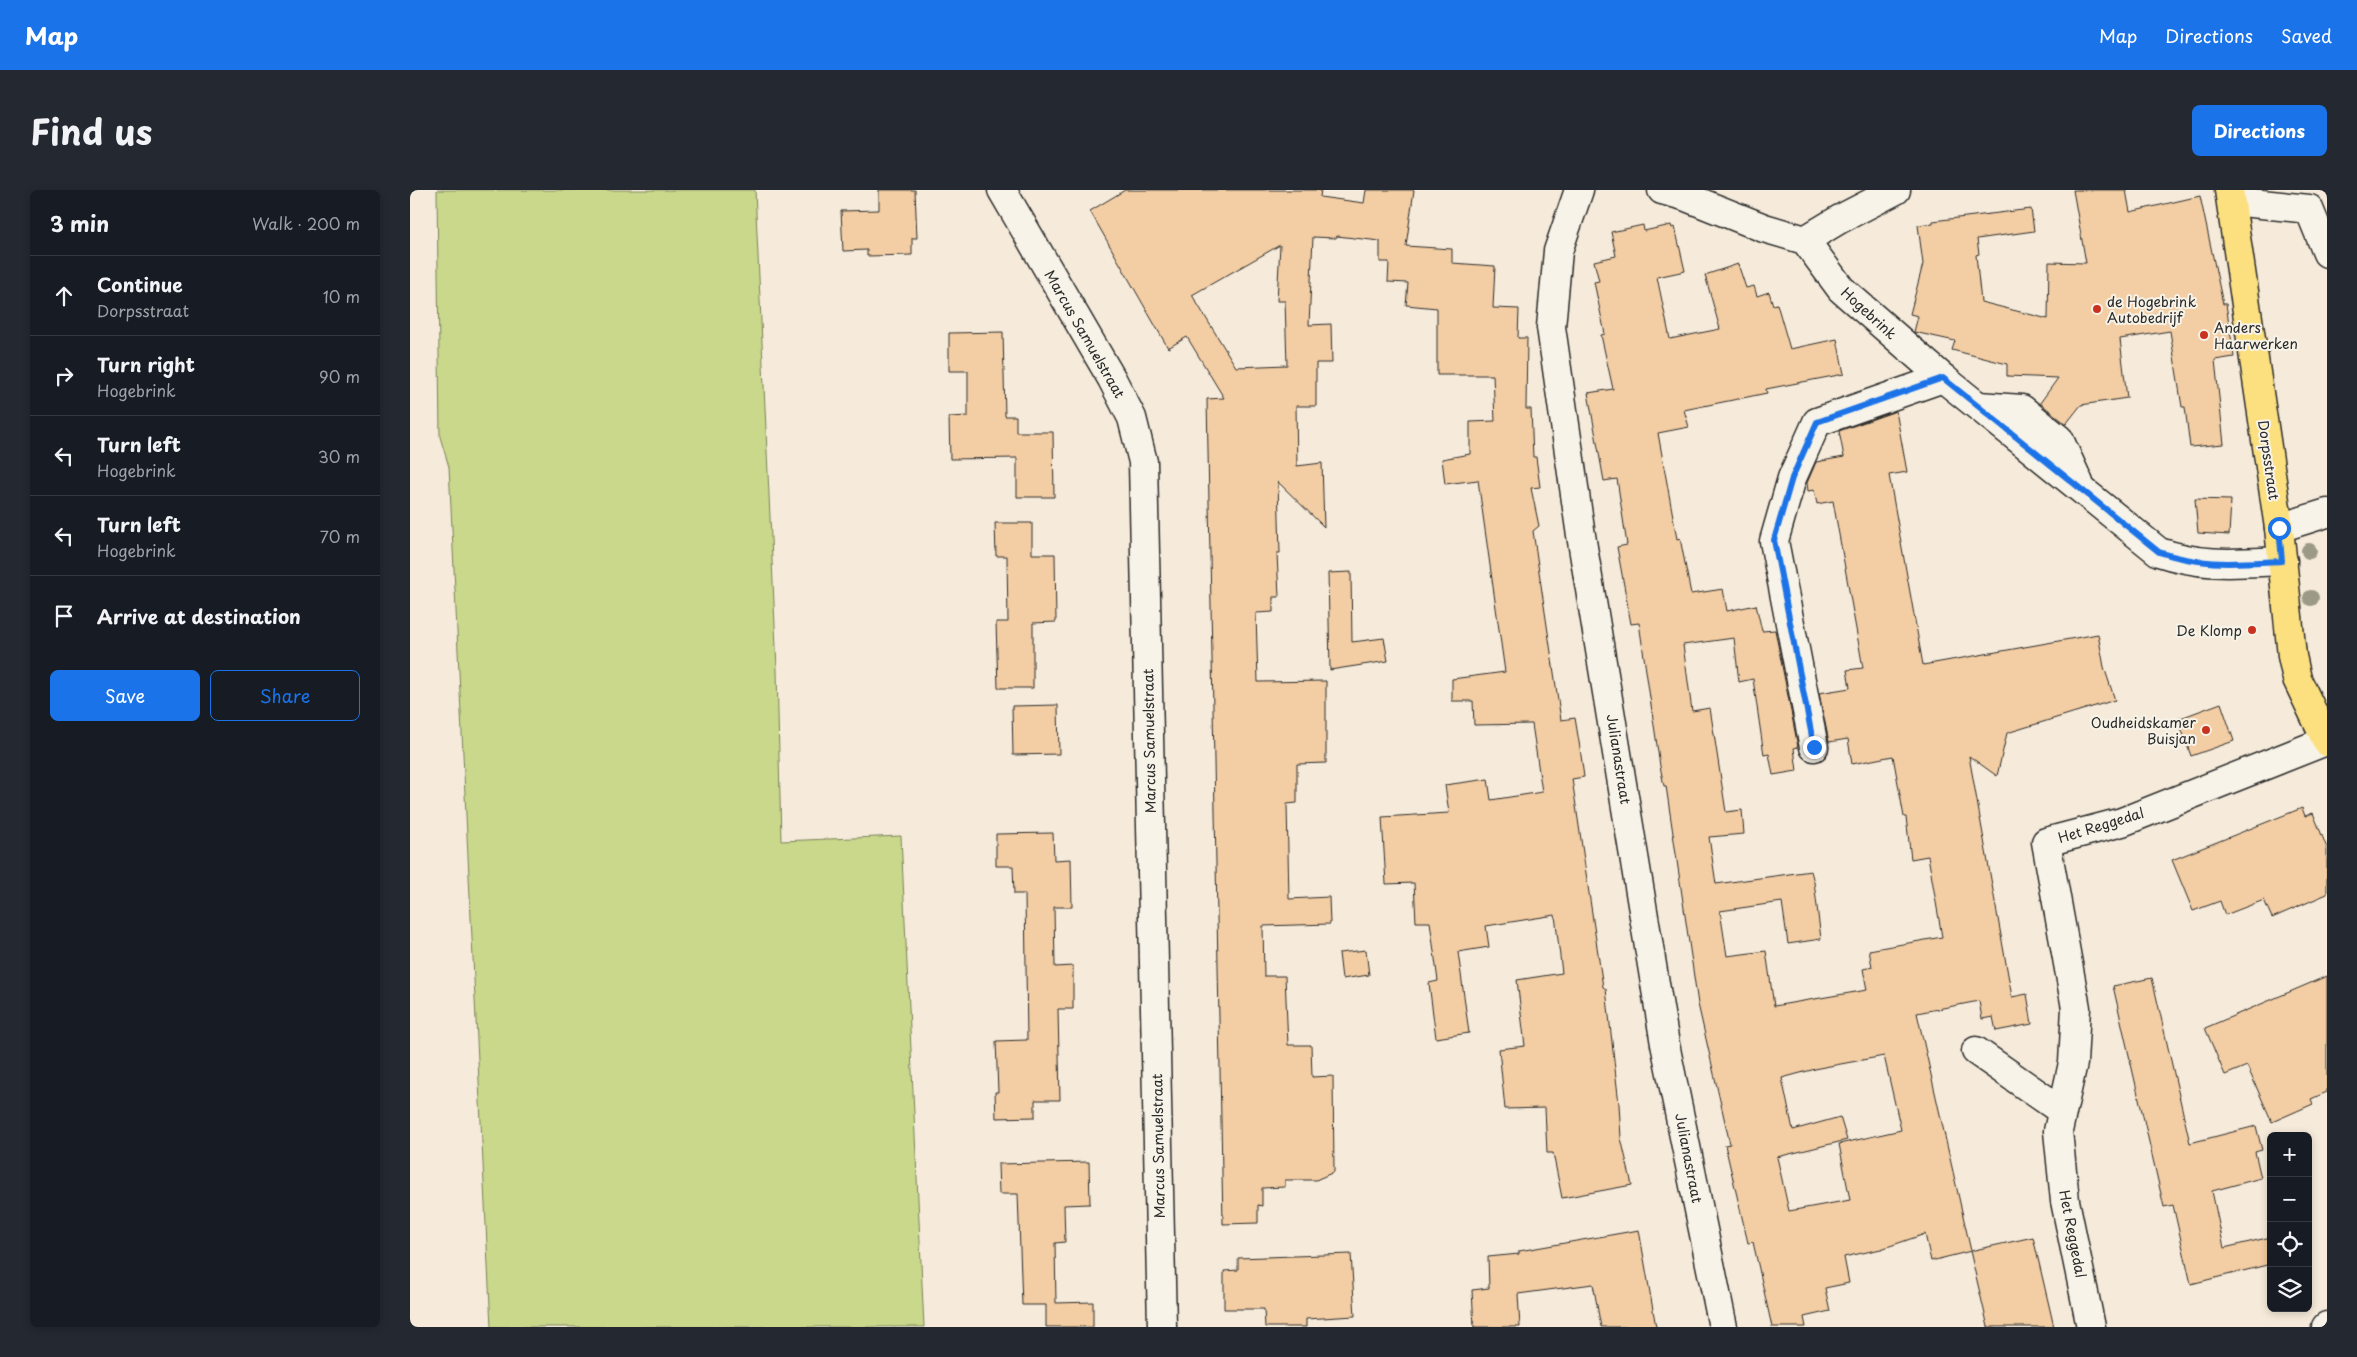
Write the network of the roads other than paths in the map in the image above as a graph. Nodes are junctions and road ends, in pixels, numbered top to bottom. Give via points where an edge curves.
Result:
1 (1002, 190) edge
2 (1579, 190) edge
3 (1662, 190) edge
4 (1896, 190) edge
5 (2230, 196) edge
6 (2318, 205) edge
7 (1805, 240) junction
8 (2327, 254) edge
9 (1943, 378) junction
10 (2327, 513) edge
11 (2279, 528) junction
12 (2282, 561) junction
13 (2326, 742) edge
14 (1814, 747) dead end
15 (1976, 1051) dead end
16 (2062, 1111) junction
17 (1162, 1327) edge
18 (1723, 1327) edge
19 (2091, 1327) edge

1 - 17 street, Marcus Samuelstraat via 1112,379 1132,418 1143,462
2 - 18 street, Julianastraat via 1558,251 1551,327 1580,529 1665,1044
3 - 7 street
4 - 7 street
5 - 6 street, Dorpsstraat
5 - 11 main road, Dorpsstraat
6 - 8 street, Dorpsstraat
7 - 9 street, Hogebrink via 1841,289
9 - 12 street, Hogebrink via 2159,552 2218,564
9 - 14 street via 1817,422 1792,478 1774,540
10 - 11 street
11 - 12 main road, Dorpsstraat
12 - 13 main road, Dorpsstraat via 2297,679
13 - 16 street, Het Reggedal via 2122,822 2046,842 2076,1008 2073,1063
15 - 16 street
16 - 19 street, Het Reggedal via 2058,1131 2065,1201

